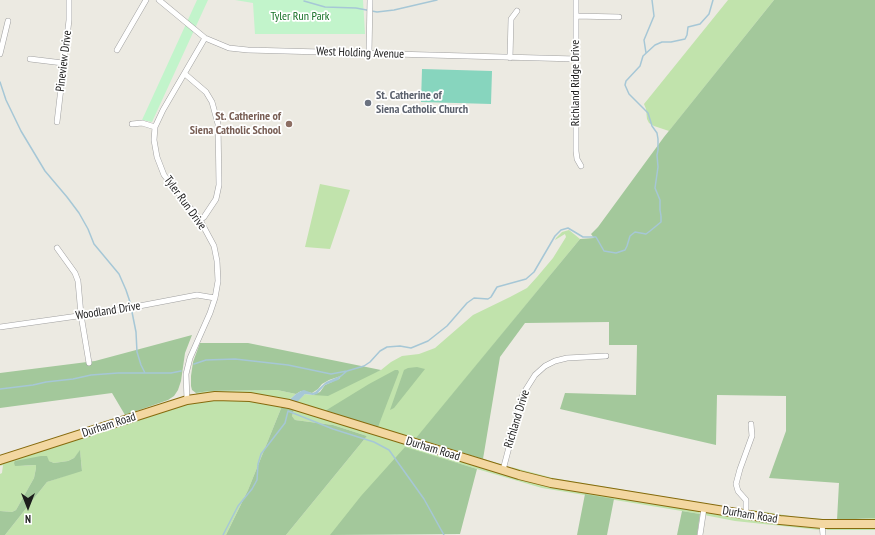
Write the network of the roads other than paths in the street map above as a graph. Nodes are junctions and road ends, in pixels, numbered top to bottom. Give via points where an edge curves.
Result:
1 (69, 0) edge
2 (146, 0) edge
3 (159, 0) edge
4 (370, 0) edge
5 (576, 0) edge
6 (517, 11) dead end
7 (576, 16) junction
8 (619, 17) dead end
9 (8, 21) dead end
10 (205, 38) junction
11 (117, 50) dead end
12 (369, 53) junction
13 (0, 54) edge
14 (510, 58) junction
15 (30, 59) dead end
16 (576, 59) junction
17 (63, 63) junction
18 (185, 74) junction
19 (57, 122) dead end
20 (132, 124) dead end
21 (155, 127) junction
22 (581, 166) dead end
23 (200, 220) junction
24 (57, 248) dead end
25 (215, 298) junction
26 (81, 315) junction
27 (0, 327) edge
28 (606, 356) dead end
29 (90, 363) dead end
30 (187, 400) junction
31 (751, 424) dead end
32 (0, 460) edge
33 (503, 470) junction
34 (704, 508) junction
35 (746, 516) junction
36 (822, 524) junction
37 (875, 524) edge
38 (700, 535) edge
39 (823, 535) edge

1 - 17 street, Pineview Drive
2 - 11 street
3 - 10 street, West Holding Avenue
4 - 12 street
5 - 7 street, Richland Ridge Drive
6 - 14 street via 511,19
7 - 8 street
7 - 16 street, Richland Ridge Drive
9 - 13 street
10 - 12 street, West Holding Avenue via 229,48 248,50
10 - 18 street, Tyler Run Drive
12 - 14 street, West Holding Avenue
14 - 16 street, West Holding Avenue
15 - 17 street
16 - 22 street, Richland Ridge Drive via 576,151
17 - 19 street, Pineview Drive
18 - 21 street, Tyler Run Drive
18 - 23 street via 206,92 212,102 218,124 219,185 216,199
20 - 21 street via 142,123
21 - 23 street, Tyler Run Drive via 156,151 164,175
23 - 25 street, Tyler Run Drive via 214,246 217,261 218,281
24 - 26 street via 78,281
25 - 26 street, Woodland Drive via 197,295
25 - 30 street, Tyler Run Drive via 190,358 186,374
26 - 27 street, Woodland Drive
26 - 29 street
28 - 33 street, Richland Drive via 566,358 545,366 535,375 523,394
30 - 32 main road, Durham Road
30 - 33 main road, Durham Road via 231,396 289,404
31 - 35 street via 752,436 736,481 738,491 746,500
33 - 34 main road, Durham Road via 551,483
34 - 35 main road, Durham Road
34 - 38 street
35 - 36 main road, Durham Road
36 - 37 main road, Durham Road
36 - 39 street

